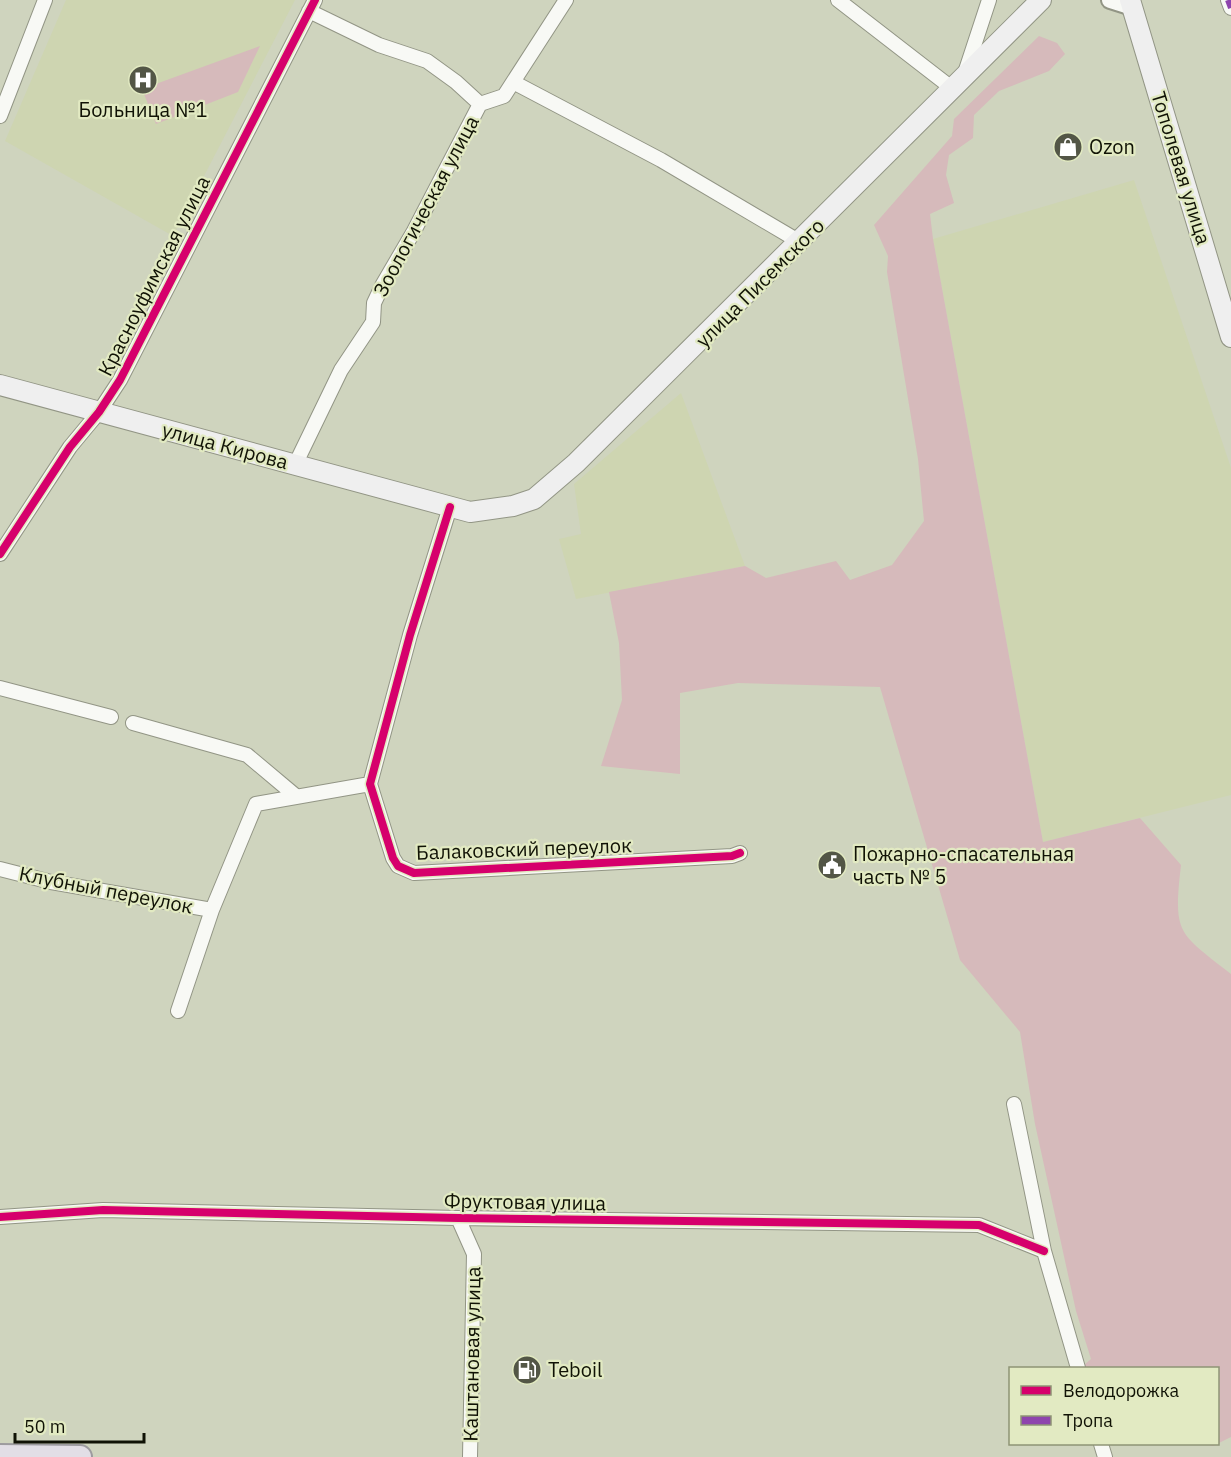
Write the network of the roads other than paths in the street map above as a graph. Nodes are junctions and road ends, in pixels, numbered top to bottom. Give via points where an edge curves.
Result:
1 (45, 0) edge
2 (566, 0) edge
3 (837, 0) edge
4 (989, 0) edge
5 (1041, 0) edge
6 (1110, 0) edge
7 (1228, 0) edge
8 (1131, 3) edge
9 (312, 5) edge
10 (1231, 8) edge
11 (513, 82) junction
12 (958, 83) junction
13 (480, 104) junction
14 (0, 116) edge
15 (800, 242) junction
16 (1231, 337) edge
17 (0, 385) edge
18 (99, 412) junction
19 (295, 465) junction
20 (450, 507) junction
21 (0, 554) edge
22 (0, 688) edge
23 (111, 717) dead end
24 (133, 723) dead end
25 (370, 784) junction
26 (297, 797) junction
27 (740, 853) dead end
28 (0, 868) edge
29 (212, 910) junction
30 (178, 1011) dead end
31 (1014, 1104) dead end
32 (0, 1217) edge
33 (458, 1218) junction
34 (1044, 1251) junction
35 (1078, 1367) edge
36 (0, 1456) edge
37 (80, 1457) edge
38 (470, 1457) edge

1 - 14 street
2 - 11 street, Зоологическая улица
3 - 12 street
4 - 12 street
5 - 12 main road, улица Писемского
6 - 8 street
7 - 10 street
8 - 16 main road, Тополевая улица
9 - 13 street via 380,45 427,61
9 - 18 street, Красноуфимская улица via 120,380
11 - 13 street, Зоологическая улица via 504,96
11 - 15 street via 661,160
12 - 15 main road, улица Писемского
13 - 19 street, Зоологическая улица via 383,284 374,303 373,322 341,370
15 - 20 main road, улица Писемского via 576,463 534,499 471,512
17 - 18 main road, улица Кирова
18 - 19 main road, улица Кирова
18 - 21 street, Красноуфимская улица via 70,447
19 - 20 main road, улица Кирова
20 - 25 street
22 - 23 street
24 - 26 street via 247,755
25 - 26 street
25 - 27 street, Балаковский переулок via 393,858 398,866 414,873
26 - 29 street via 256,804
28 - 29 street, Клубный переулок via 51,882
29 - 30 street
31 - 34 street
32 - 33 street, Фруктовая улица via 104,1209
33 - 34 street, Фруктовая улица via 979,1225
33 - 38 street, Каштановая улица via 474,1254
34 - 35 street
36 - 37 highway

